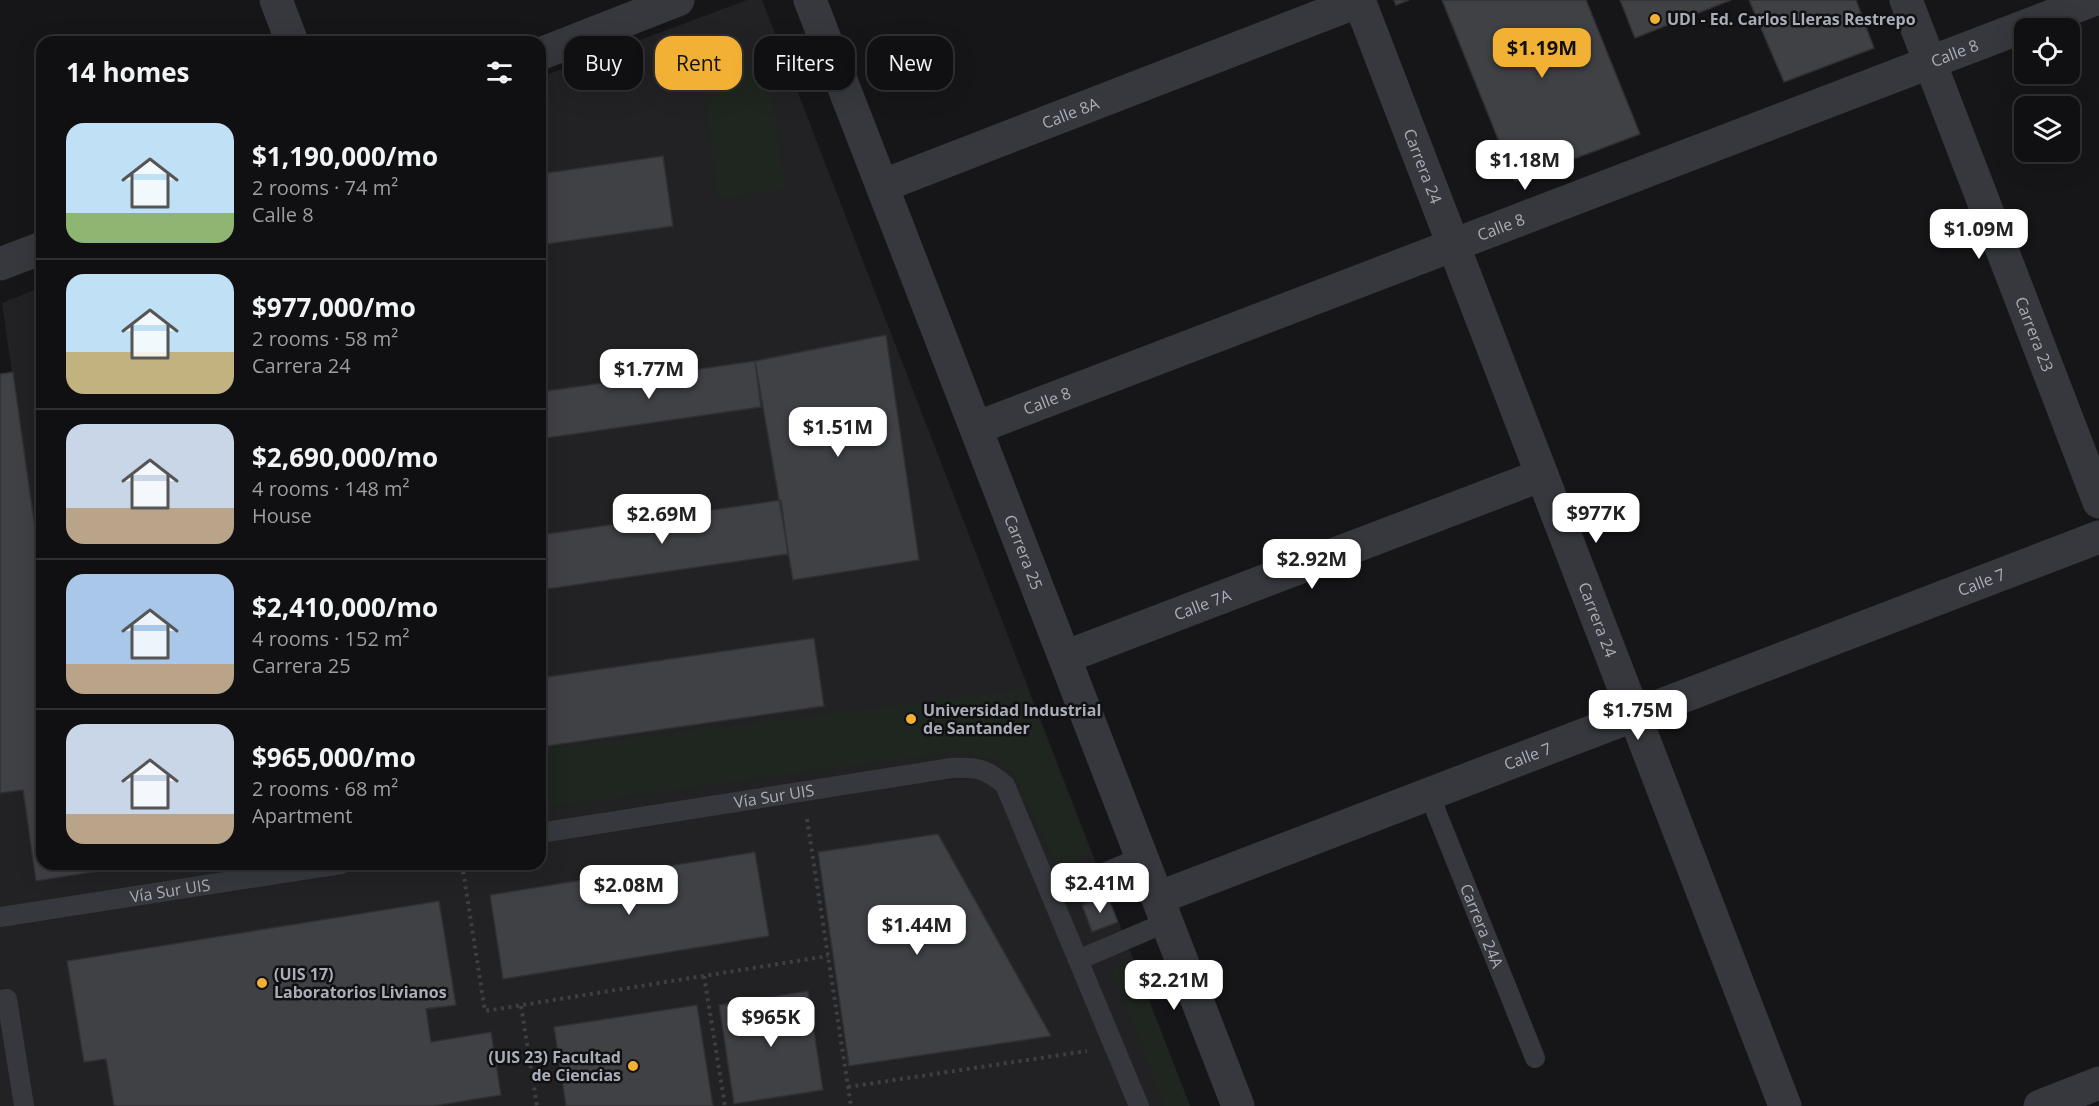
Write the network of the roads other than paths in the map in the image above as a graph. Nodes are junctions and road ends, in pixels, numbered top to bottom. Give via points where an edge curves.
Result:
1 (276, 0) edge
2 (678, 0) edge
3 (810, 0) edge
4 (1906, 0) edge
5 (2093, 0) edge
6 (1359, 1) edge
7 (290, 36) edge
8 (546, 52) edge
9 (1930, 62) junction
10 (882, 186) junction
11 (1454, 245) junction
12 (36, 250) edge
13 (0, 264) edge
14 (976, 428) junction
15 (1542, 475) junction
16 (2099, 502) edge
17 (2099, 537) edge
18 (1065, 657) junction
19 (1635, 715) junction
20 (1429, 794) junction
21 (546, 832) edge
22 (1142, 857) junction
23 (302, 870) edge
24 (1051, 895) junction
25 (1163, 910) junction
26 (0, 917) edge
27 (1078, 960) junction
28 (0, 1000) edge
29 (1535, 1058) dead end
30 (2099, 1083) edge
31 (24, 1106) edge
32 (1139, 1106) edge
33 (1238, 1106) edge
34 (1785, 1106) edge
35 (2040, 1106) edge

1 - 7 street
2 - 8 street
3 - 10 street, Carrera 25
4 - 9 street, Carrera 23
5 - 9 street, Calle 8
6 - 10 street, Calle 8A
6 - 11 street, Carrera 24
9 - 11 street, Calle 8
9 - 16 street, Carrera 23
10 - 14 street, Carrera 25
11 - 14 street, Calle 8
11 - 15 street, Carrera 24
12 - 13 street
14 - 18 street, Carrera 25
15 - 18 street, Calle 7A
15 - 19 street, Carrera 24
17 - 19 street, Calle 7
18 - 22 street, Carrera 25
19 - 20 street, Calle 7
19 - 34 street, Carrera 24
20 - 25 street, Calle 7
20 - 29 lane, Carrera 24A
21 - 24 lane, Vía Sur UIS via 951,768 973,768 989,772 1005,785
22 - 24 lane
22 - 25 street, Carrera 25
23 - 26 lane, Vía Sur UIS
24 - 27 lane
25 - 27 lane
25 - 33 street, Carrera 25
27 - 32 lane
28 - 31 lane via 7,999
30 - 35 street

